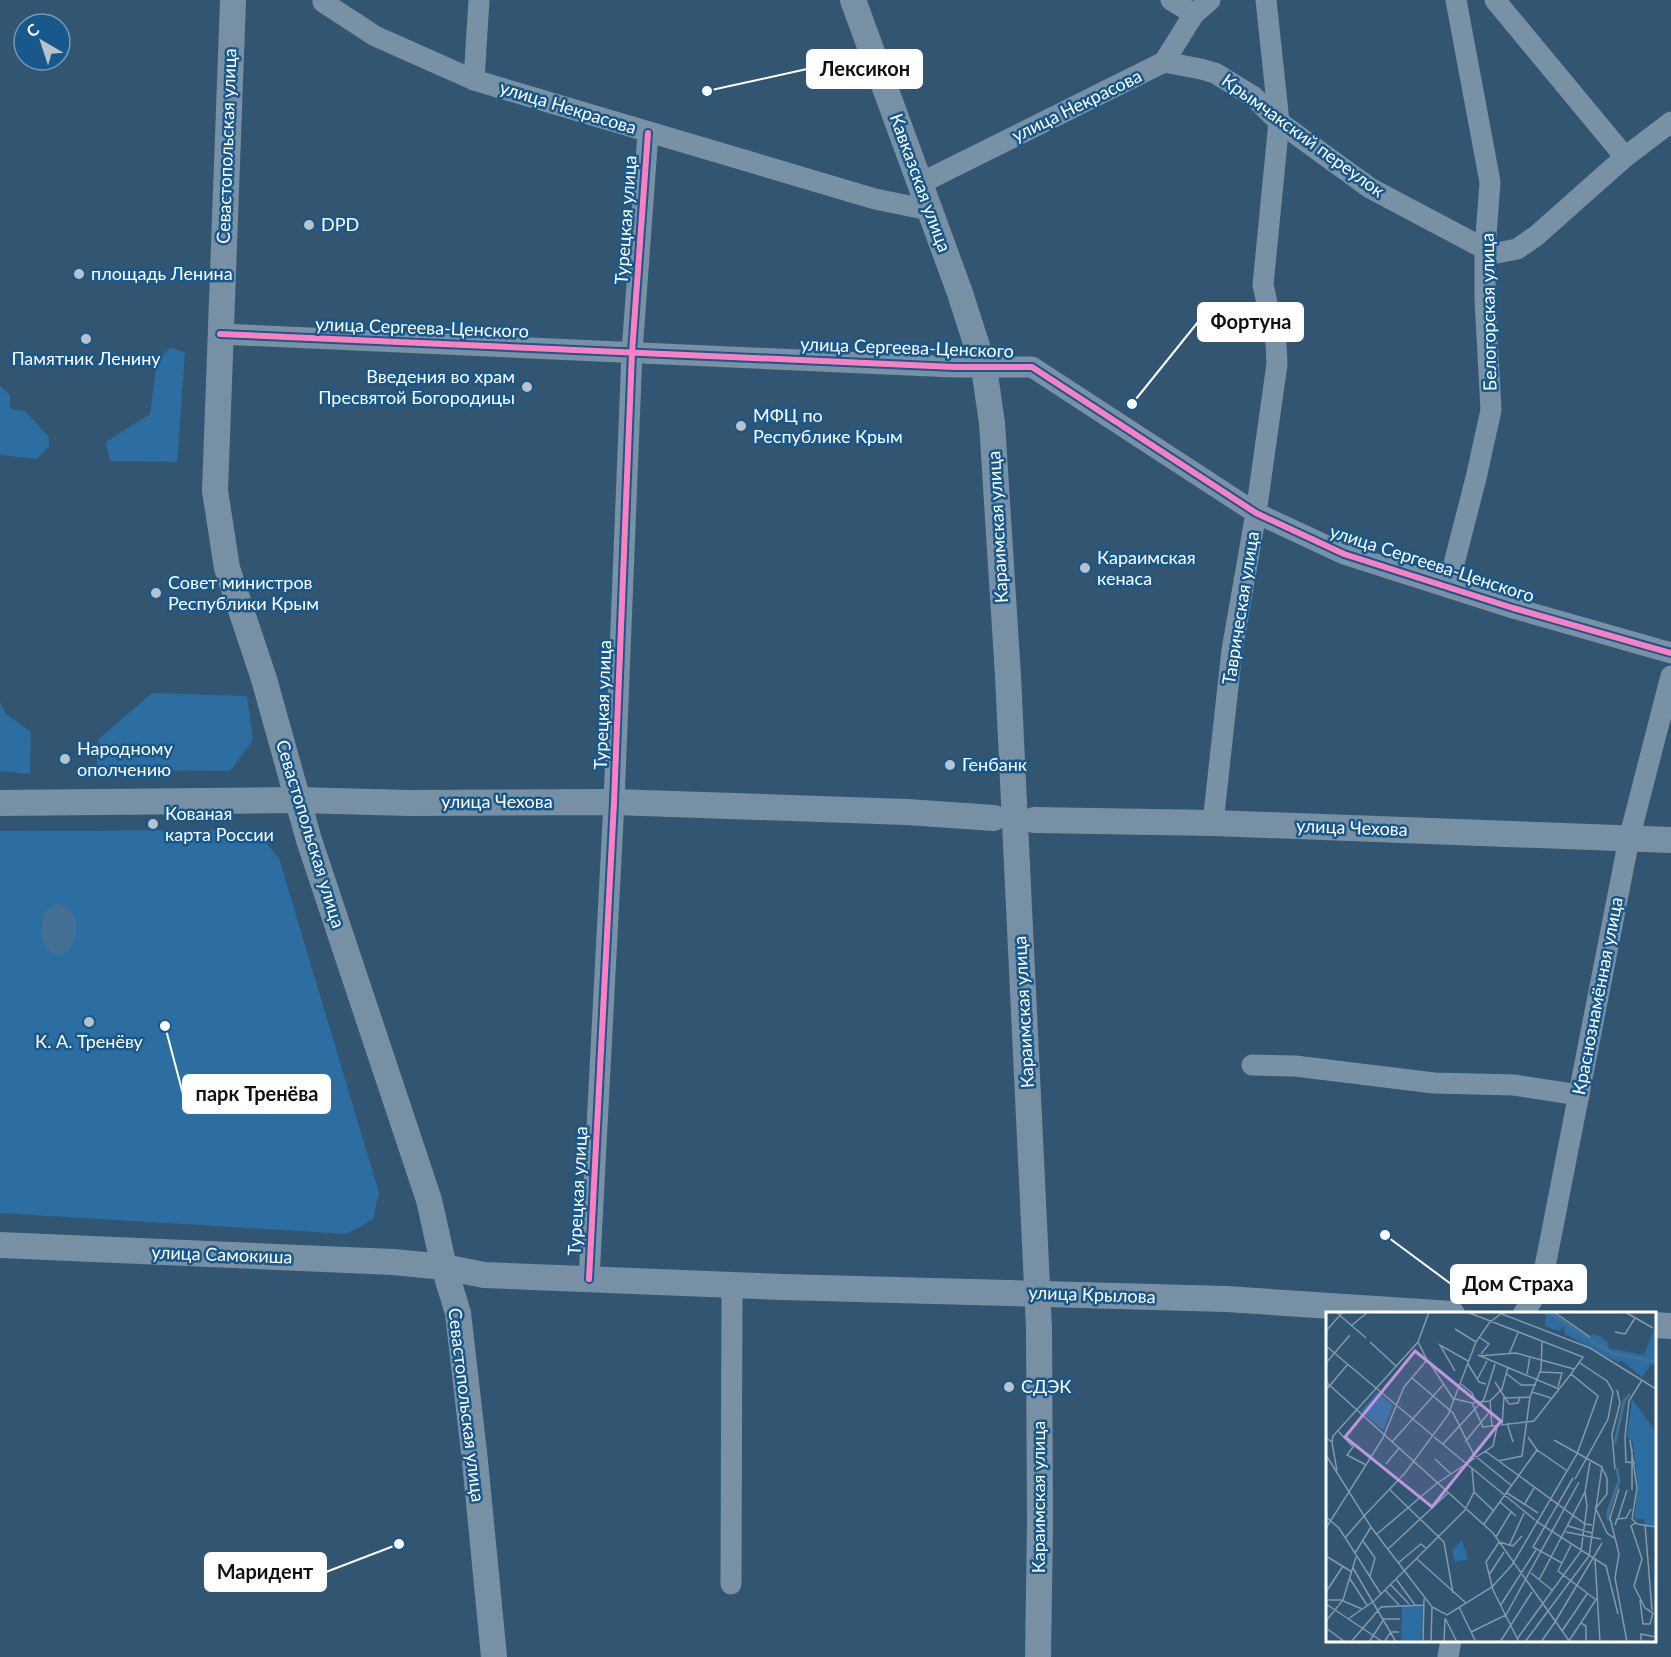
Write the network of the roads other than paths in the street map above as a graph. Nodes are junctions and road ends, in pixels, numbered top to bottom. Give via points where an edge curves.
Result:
1 (232, 0) edge
2 (479, 0) edge
3 (853, 0) edge
4 (1171, 0) edge
5 (1210, 0) edge
6 (1266, 0) edge
7 (1455, 0) edge
8 (1494, 0) edge
9 (323, 2) dead end
10 (1194, 14) junction
11 (1164, 62) junction
12 (474, 80) junction
13 (1279, 122) junction
14 (1671, 122) edge
15 (648, 133) junction
16 (1625, 157) junction
17 (919, 184) junction
18 (929, 210) junction
19 (1485, 249) junction
20 (220, 334) junction
21 (632, 352) junction
22 (984, 368) junction
23 (1256, 513) junction
24 (1448, 587) junction
25 (1671, 653) edge
26 (1671, 676) edge
27 (297, 800) junction
28 (0, 802) edge
29 (614, 802) junction
30 (994, 818) dead end
31 (1034, 820) dead end
32 (1213, 823) junction
33 (1629, 839) junction
34 (1671, 840) edge
35 (1252, 1065) dead end
36 (1579, 1095) junction
37 (0, 1245) edge
38 (444, 1267) junction
39 (589, 1279) junction
40 (732, 1285) junction
41 (1036, 1293) junction
42 (1422, 1312) edge
43 (1524, 1312) edge
44 (1656, 1325) edge
45 (1671, 1326) edge
46 (731, 1584) dead end
47 (1451, 1642) edge
48 (494, 1657) edge
49 (1038, 1657) edge
50 (1448, 1657) edge

1 - 20 main road, Севастопольская улица
2 - 12 street
3 - 17 main road, Кавказская улица
4 - 10 street
5 - 10 street, улица Некрасова
6 - 13 street, Таврическая улица
7 - 19 street, Белогорская улица via 1490,182
8 - 16 street
9 - 12 street, улица Некрасова via 375,36
10 - 11 street, улица Некрасова
11 - 13 street, Крымчакский переулок via 1215,73 1254,97
11 - 17 street, улица Некрасова
12 - 15 street, улица Некрасова
13 - 19 street, Крымчакский переулок via 1370,188
13 - 23 street, Таврическая улица via 1263,285 1277,364
14 - 16 street, Крымчакский переулок
15 - 18 street, улица Некрасова via 875,199
15 - 21 street, Турецкая улица
16 - 19 street, Крымчакский переулок via 1517,249 1497,253
17 - 18 main road, Кавказская улица
18 - 22 main road, Кавказская улица
19 - 24 street, Белогорская улица via 1491,410
20 - 21 street, улица Сергеева-Ценского
20 - 27 main road, Севастопольская улица via 215,491 227,568 264,679
21 - 22 street, улица Сергеева-Ценского
21 - 29 street, Турецкая улица
22 - 23 street, улица Сергеева-Ценского via 1032,368
22 - 41 main road, Караимская улица via 992,423 1008,676
23 - 24 street, улица Сергеева-Ценского via 1344,554
23 - 32 street, Таврическая улица via 1232,650
24 - 25 street, улица Сергеева-Ценского
26 - 33 street, Краснознамённая улица
27 - 28 main road, улица Чехова
27 - 29 main road, улица Чехова
27 - 38 main road, Севастопольская улица via 429,1200
29 - 30 main road, улица Чехова
29 - 39 street, Турецкая улица
31 - 32 main road, улица Чехова
32 - 33 main road, улица Чехова
33 - 34 main road, улица Чехова
33 - 36 street, Краснознамённая улица
35 - 36 street via 1295,1066 1434,1083 1514,1084
36 - 43 street, Краснознамённая улица via 1541,1287
37 - 38 main road, улица Самокиша
38 - 39 main road, улица Крылова via 484,1275
38 - 48 main road, Севастопольская улица via 458,1313
39 - 40 main road, улица Крылова
40 - 41 main road, улица Крылова
40 - 46 street
41 - 42 main road, улица Крылова via 1226,1299
41 - 49 main road, Караимская улица
44 - 45 main road
47 - 50 street

